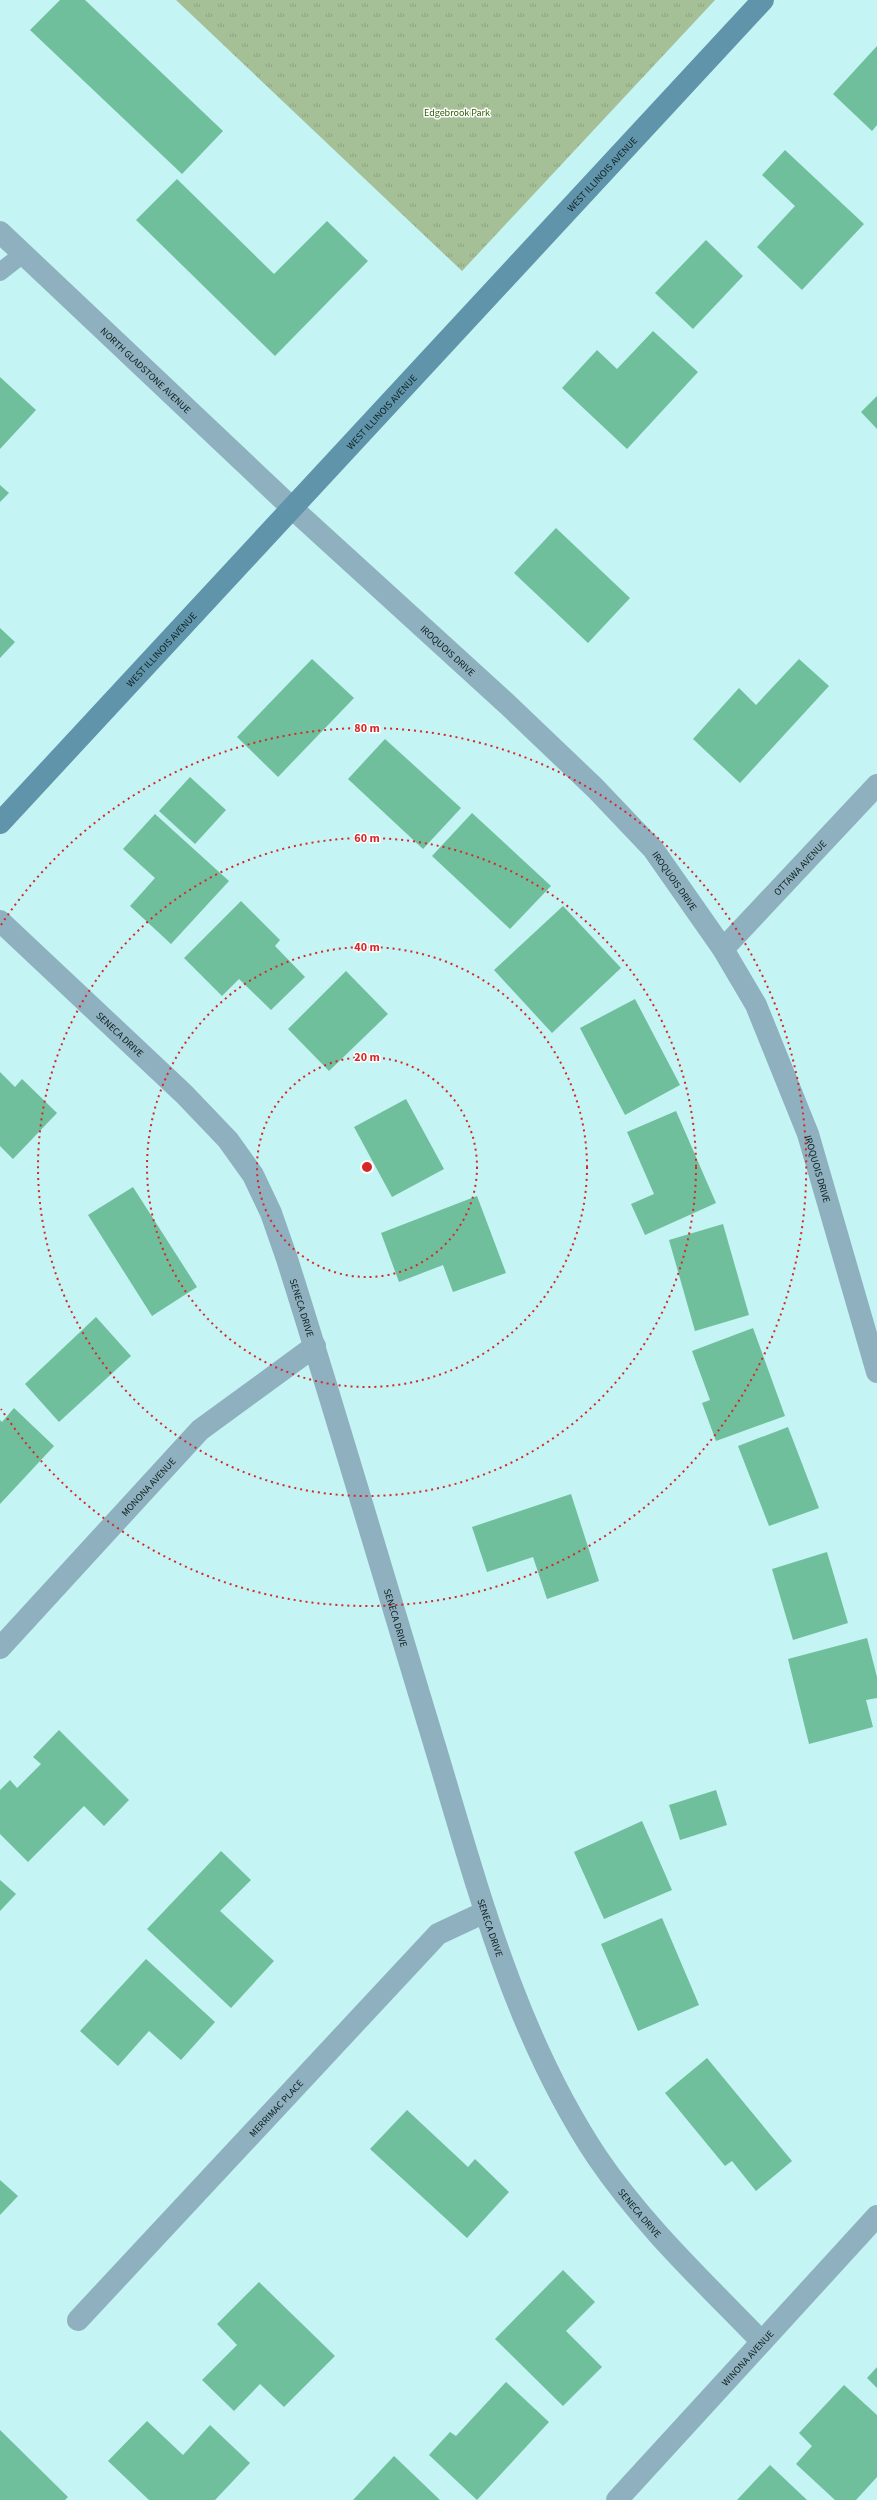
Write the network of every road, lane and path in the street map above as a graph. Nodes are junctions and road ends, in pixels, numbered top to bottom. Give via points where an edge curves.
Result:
1 (763, 0) edge
2 (0, 232) edge
3 (23, 254) junction
4 (0, 272) edge
5 (292, 508) junction
6 (877, 785) edge
7 (0, 823) edge
8 (0, 921) edge
9 (723, 949) junction
10 (315, 1346) junction
11 (877, 1372) edge
12 (0, 1648) edge
13 (485, 1912) junction
14 (877, 2216) edge
15 (78, 2320) dead end
16 (761, 2341) junction
17 (617, 2500) edge

1 - 5 main road, WEST ILLINOIS AVENUE
2 - 3 street, NORTH GLADSTONE AVENUE
3 - 4 lane
3 - 5 street, NORTH GLADSTONE AVENUE
5 - 7 main road, WEST ILLINOIS AVENUE
5 - 9 street, IROQUOIS DRIVE via 595,788 653,849
6 - 9 street, OTTAWA AVENUE
8 - 10 street, SENECA DRIVE via 184,1094 228,1140 253,1175 271,1213
9 - 11 street, IROQUOIS DRIVE via 756,1005 808,1134
10 - 12 street, MONONA AVENUE via 200,1430
10 - 13 street, SENECA DRIVE
13 - 15 street, MERRIMAC PLACE via 438,1934
13 - 16 street, SENECA DRIVE via 529,2032 563,2100 596,2155 631,2203
14 - 16 street, WINONA AVENUE
16 - 17 street, WINONA AVENUE

